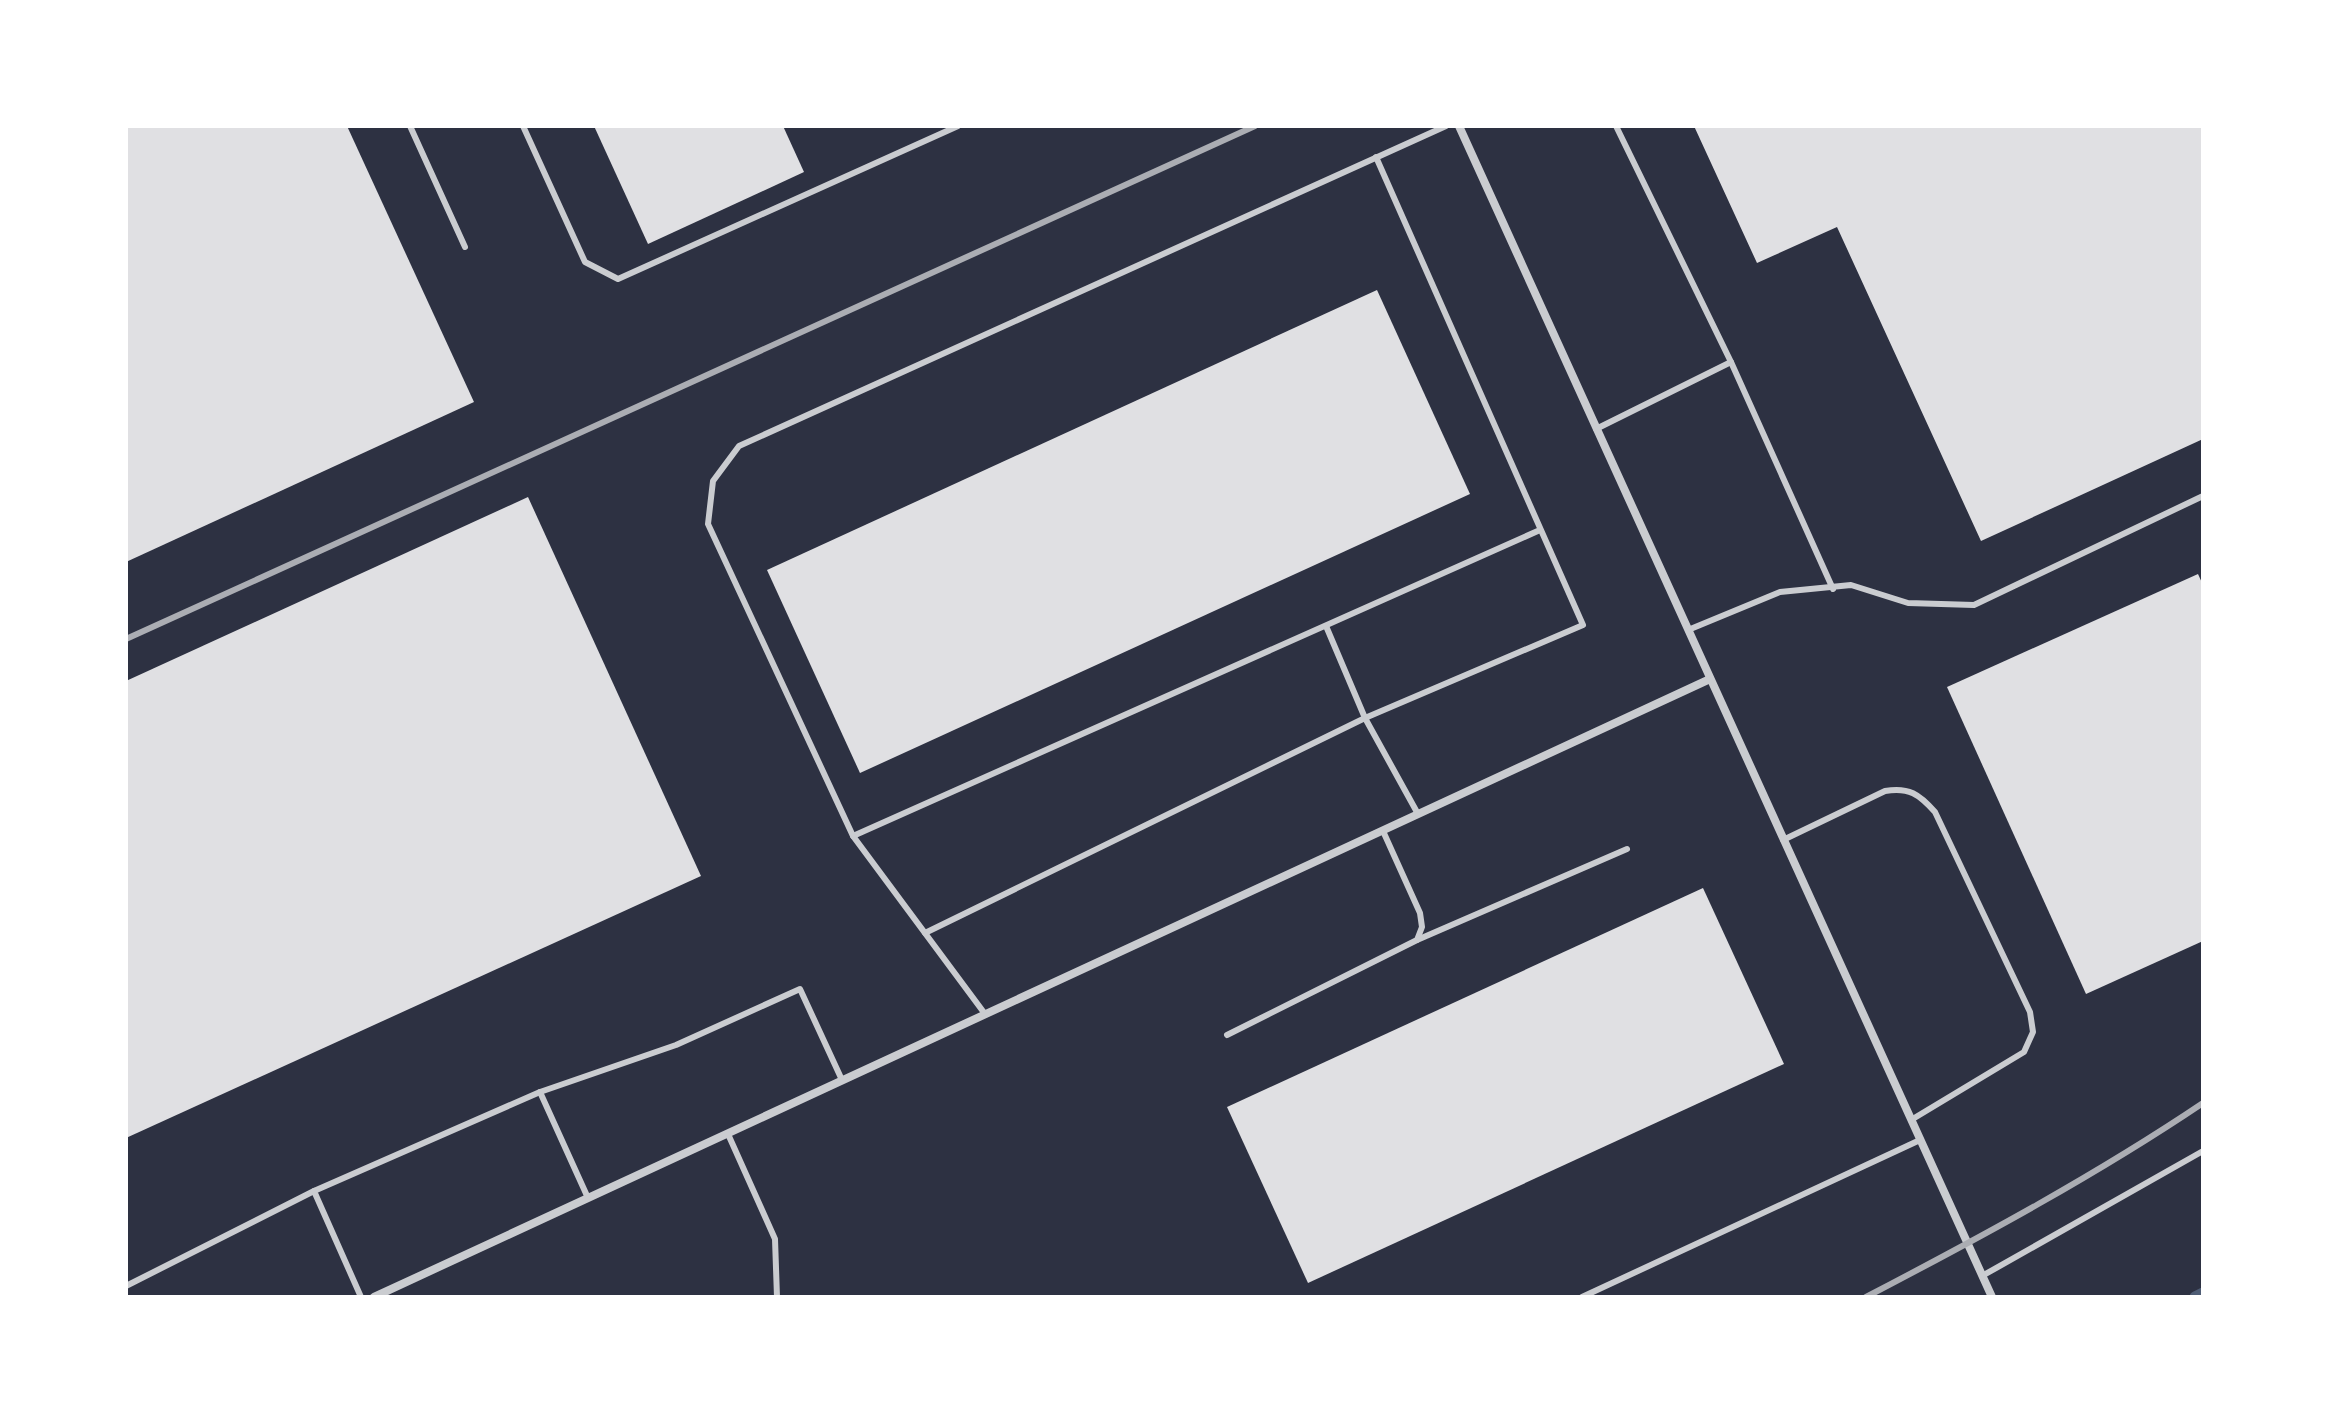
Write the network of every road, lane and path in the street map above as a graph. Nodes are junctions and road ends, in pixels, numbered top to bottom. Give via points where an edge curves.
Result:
1 (410, 126) edge
2 (523, 126) edge
3 (958, 126) edge
4 (1446, 126) edge
5 (1459, 126) edge
6 (1616, 126) edge
7 (1376, 157) junction
8 (465, 247) dead end
9 (1731, 362) junction
10 (1596, 429) junction
11 (2203, 496) edge
12 (1540, 530) junction
13 (1833, 589) junction
14 (1326, 626) junction
15 (1688, 630) junction
16 (1710, 679) junction
17 (1365, 718) junction
18 (1418, 814) junction
19 (1383, 831) junction
20 (853, 836) junction
21 (1783, 840) junction
22 (1627, 849) dead end
23 (925, 933) junction
24 (1417, 940) junction
25 (985, 1014) junction
26 (1227, 1035) dead end
27 (842, 1080) junction
28 (540, 1092) junction
29 (1911, 1120) junction
30 (728, 1134) junction
31 (1920, 1140) junction
32 (2203, 1151) edge
33 (314, 1191) junction
34 (588, 1198) junction
35 (1982, 1276) junction
36 (126, 1286) edge
37 (361, 1297) edge
38 (374, 1297) edge
39 (777, 1297) edge
40 (1582, 1297) edge
41 (1992, 1297) edge

1 - 8 lane
2 - 3 lane via 585,262 618,279
4 - 7 lane
5 - 10 street
6 - 9 lane
7 - 12 lane
7 - 20 lane via 739,446 713,481 708,524
9 - 10 lane
9 - 13 lane
10 - 15 street
11 - 13 lane via 1974,605 1908,603 1851,585
12 - 14 lane
12 - 17 lane via 1583,625
13 - 15 lane via 1780,592
14 - 17 lane
14 - 20 lane
15 - 16 street
16 - 18 street
16 - 21 street
17 - 18 lane
17 - 23 lane
18 - 19 street
19 - 24 lane via 1420,913
19 - 25 street
20 - 23 lane
21 - 29 street
21 - 29 lane via 1885,791 1903,788 1918,794 1935,812 2023,994 2033,1032 2024,1052
22 - 24 lane
23 - 25 lane
24 - 26 lane
25 - 27 street
27 - 28 lane via 800,989 676,1045
27 - 30 street
28 - 33 lane
28 - 34 lane
29 - 31 street
30 - 34 street
30 - 39 lane via 775,1239
31 - 35 street
31 - 40 lane
32 - 35 lane
33 - 36 lane
33 - 37 lane
34 - 38 street
35 - 41 street

